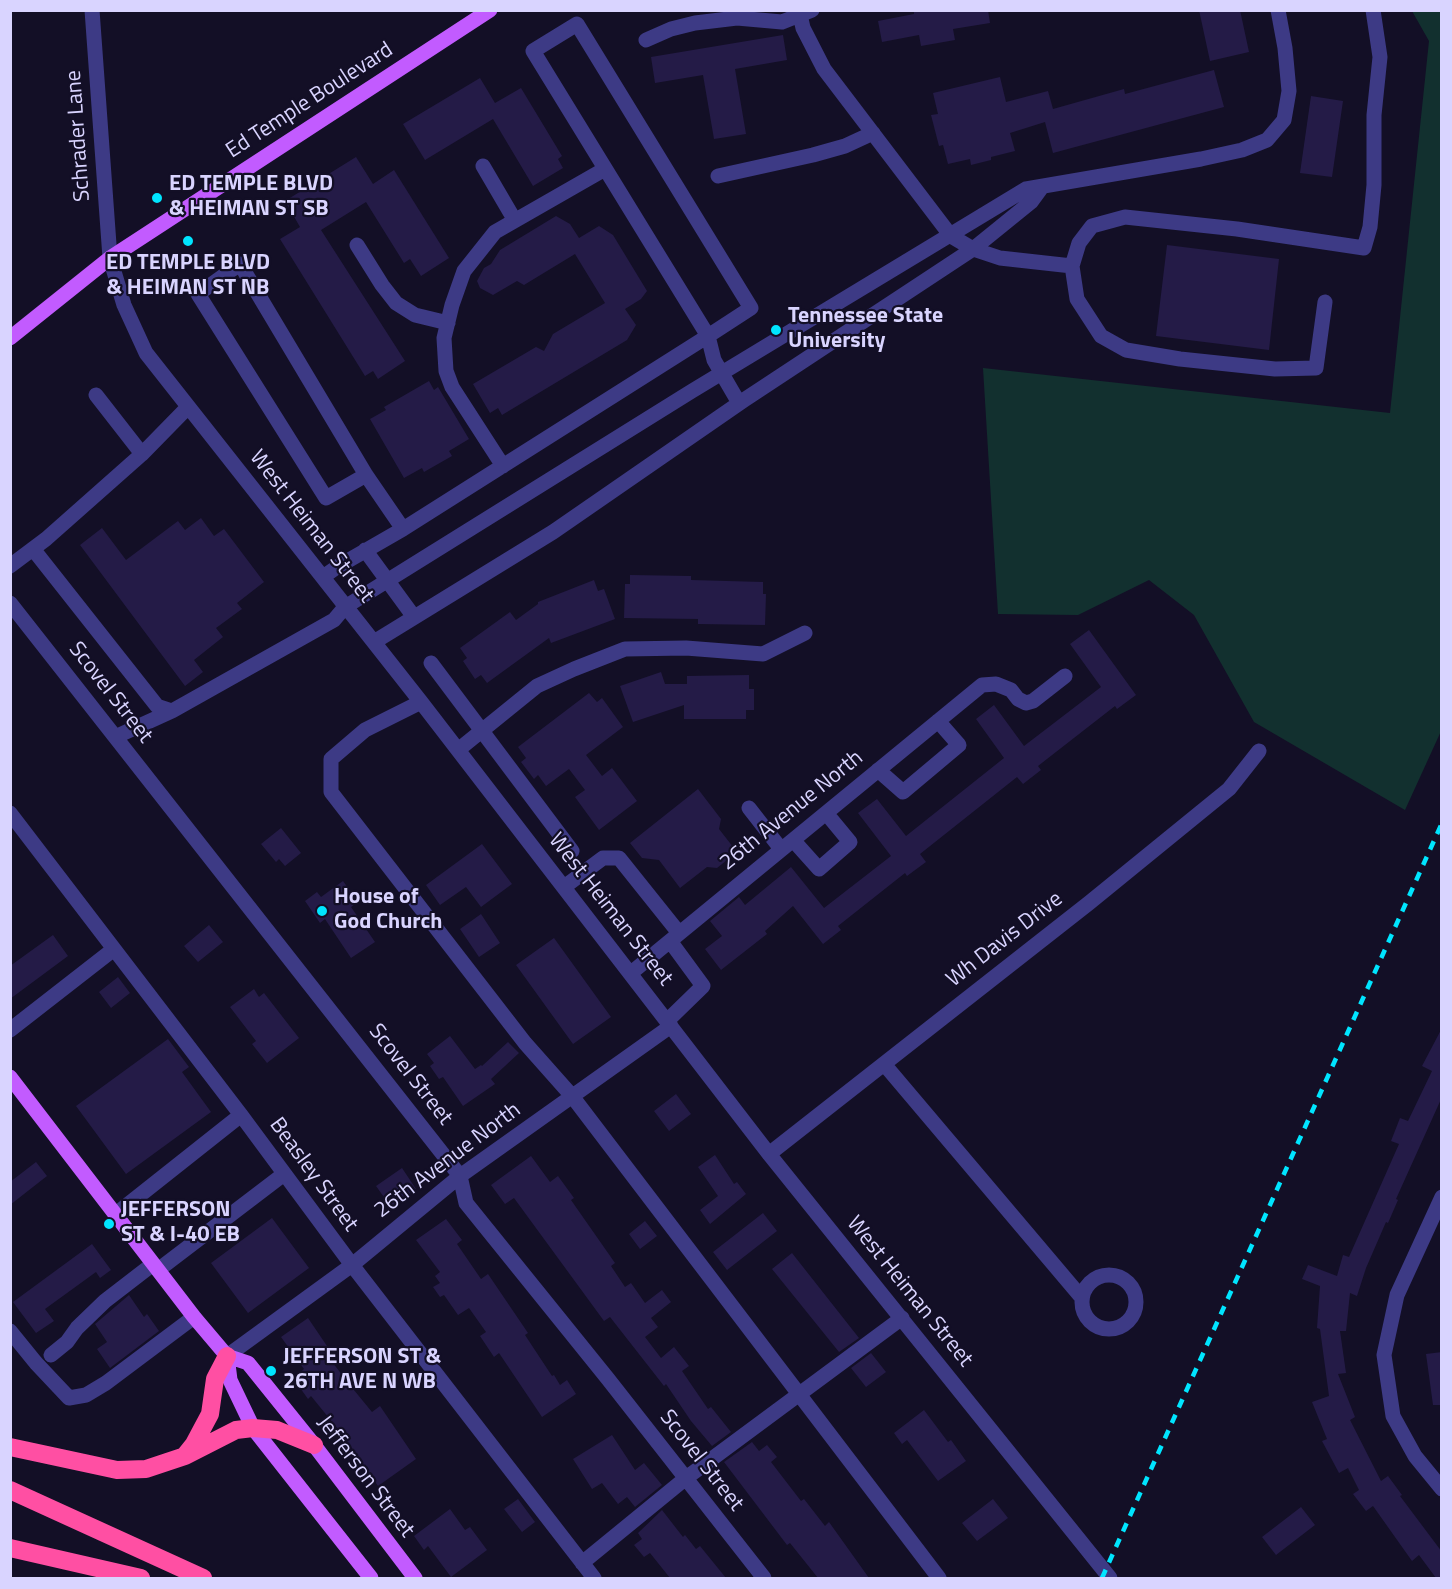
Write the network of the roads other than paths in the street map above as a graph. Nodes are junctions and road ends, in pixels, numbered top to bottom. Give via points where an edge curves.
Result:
1 (92, 10) edge
2 (490, 10) edge
3 (1278, 10) edge
4 (1373, 10) edge
5 (804, 12) edge
6 (646, 40) dead end
7 (873, 133) junction
8 (483, 166) dead end
9 (605, 169) junction
10 (718, 176) dead end
11 (1042, 187) junction
12 (514, 219) junction
13 (951, 236) junction
14 (357, 244) dead end
15 (973, 249) junction
16 (110, 258) junction
17 (1072, 266) junction
18 (1324, 302) dead end
19 (448, 323) junction
20 (708, 336) junction
21 (10, 338) edge
22 (721, 373) junction
23 (96, 395) dead end
24 (739, 403) junction
25 (188, 407) junction
26 (142, 454) junction
27 (503, 466) junction
28 (366, 475) junction
29 (403, 529) junction
30 (33, 549) junction
31 (365, 550) junction
32 (10, 566) edge
33 (323, 577) junction
34 (386, 581) junction
35 (10, 603) edge
36 (345, 607) junction
37 (414, 617) junction
38 (805, 633) dead end
39 (374, 642) junction
40 (431, 663) dead end
41 (1065, 676) dead end
42 (421, 702) junction
43 (172, 711) junction
44 (938, 721) junction
45 (481, 731) junction
46 (115, 737) junction
47 (458, 750) junction
48 (1259, 751) dead end
49 (878, 770) junction
50 (749, 808) dead end
51 (10, 813) edge
52 (826, 813) junction
53 (787, 844) junction
54 (572, 851) dead end
55 (564, 887) junction
56 (675, 937) junction
57 (114, 949) junction
58 (631, 973) junction
59 (669, 1024) junction
60 (10, 1030) edge
61 (885, 1064) junction
62 (10, 1077) edge
63 (572, 1096) junction
64 (241, 1115) junction
65 (769, 1154) junction
66 (284, 1174) junction
67 (460, 1176) junction
68 (1442, 1197) edge
69 (116, 1214) junction
70 (352, 1265) junction
71 (156, 1267) junction
72 (1082, 1298) dead end
73 (194, 1317) junction
74 (902, 1318) junction
75 (10, 1331) edge
76 (51, 1355) dead end
77 (227, 1356) junction
78 (799, 1395) junction
79 (253, 1428) junction
80 (314, 1446) junction
81 (10, 1447) edge
82 (185, 1456) junction
83 (686, 1478) junction
84 (1442, 1489) edge
85 (10, 1490) edge
86 (10, 1548) edge
87 (582, 1563) junction
88 (1107, 1575) edge
89 (141, 1578) edge
90 (203, 1578) edge
91 (371, 1578) edge
92 (415, 1578) edge
93 (594, 1578) edge
94 (764, 1578) edge
95 (939, 1578) edge

1 - 16 street, Schrader Lane
2 - 16 main road, Ed Temple Boulevard
3 - 11 street via 1289,92 1284,120 1267,140 1201,159
4 - 17 street via 1380,57 1374,115 1374,185 1364,248 1125,217 1092,226 1079,243
5 - 6 street via 782,21 737,18 695,23
5 - 7 street via 802,28 824,69
7 - 10 street via 813,155
7 - 13 street
8 - 12 street
9 - 12 street
9 - 20 street
9 - 20 street via 533,51 577,24 751,308
11 - 13 street via 1026,189
11 - 15 street via 1031,202
12 - 19 street via 495,232 464,272
13 - 15 street
13 - 22 street
14 - 19 street via 396,303 415,315
15 - 17 street via 1000,258
15 - 24 street
16 - 21 main road, Ed Temple Boulevard
16 - 25 street, West Heiman Street via 124,305 146,353
17 - 18 street via 1077,299 1101,336 1126,350 1180,359 1275,369 1316,368
19 - 27 street via 444,338 446,371 452,387
20 - 22 street
20 - 27 street
22 - 24 street
22 - 34 street
23 - 26 street
24 - 37 street via 553,532
25 - 26 street
25 - 33 street, West Heiman Street
26 - 30 street
27 - 29 street
28 - 28 street via 240,264 198,294 326,498
28 - 29 street
29 - 31 street
30 - 32 street
30 - 43 street via 157,706
31 - 33 street
31 - 34 street
33 - 36 street, West Heiman Street
34 - 36 street
34 - 37 street
35 - 46 street, Scovel Street
36 - 39 street, West Heiman Street
36 - 43 street via 334,620
37 - 39 street
38 - 45 street via 763,654 686,648 625,650 537,686
39 - 42 street, West Heiman Street
40 - 45 street
41 - 44 street, 26th Avenue North via 1026,703 1004,687 982,685
42 - 47 street, West Heiman Street
42 - 63 street via 365,730 331,759 331,792 525,1042
43 - 46 street
44 - 49 street, 26th Avenue North
44 - 49 street via 960,745 903,792
45 - 47 street
45 - 54 street
46 - 67 street, Scovel Street
47 - 55 street, West Heiman Street
48 - 61 street, Wh Davis Drive via 1228,789
49 - 52 street, 26th Avenue North
50 - 53 street
51 - 57 street, Beasley Street
52 - 53 street, 26th Avenue North
52 - 53 street via 850,842 819,869
53 - 56 street, 26th Avenue North
55 - 56 street via 603,858 619,858
55 - 58 street, West Heiman Street
56 - 58 street, 26th Avenue North
56 - 59 street, 26th Avenue North via 703,986
57 - 60 street
57 - 64 street, Beasley Street
58 - 59 street, West Heiman Street
59 - 63 street, 26th Avenue North
59 - 65 street, West Heiman Street
61 - 65 street, Wh Davis Drive
61 - 72 street
62 - 69 main road, Jefferson Street
63 - 67 street, 26th Avenue North
63 - 78 street
64 - 66 street, Beasley Street
64 - 69 street
65 - 74 street, West Heiman Street
66 - 70 street, Beasley Street
66 - 71 street
67 - 70 street, 26th Avenue North
67 - 83 street, Scovel Street via 466,1203
68 - 84 street via 1397,1295 1384,1355 1393,1416 1415,1456
69 - 71 main road, Jefferson Street
70 - 77 street, 26th Avenue North
70 - 87 street, Beasley Street
71 - 73 main road, Jefferson Street
71 - 76 street via 105,1300 68,1342
73 - 75 street via 106,1383 86,1395 69,1398
73 - 77 main road, Jefferson Street
74 - 78 street
74 - 88 street, West Heiman Street
77 - 79 main road, Jefferson Street via 230,1380
77 - 80 main road, Jefferson Street via 248,1364
77 - 82 highway via 215,1379 210,1414
78 - 83 street
78 - 95 street
79 - 80 highway via 277,1430
79 - 82 highway via 236,1430
79 - 91 main road, Jefferson Street
80 - 92 main road, Jefferson Street
81 - 82 highway via 117,1470 146,1469
83 - 87 street
83 - 94 street, Scovel Street
85 - 90 highway
86 - 89 highway
87 - 93 street, Beasley Street

